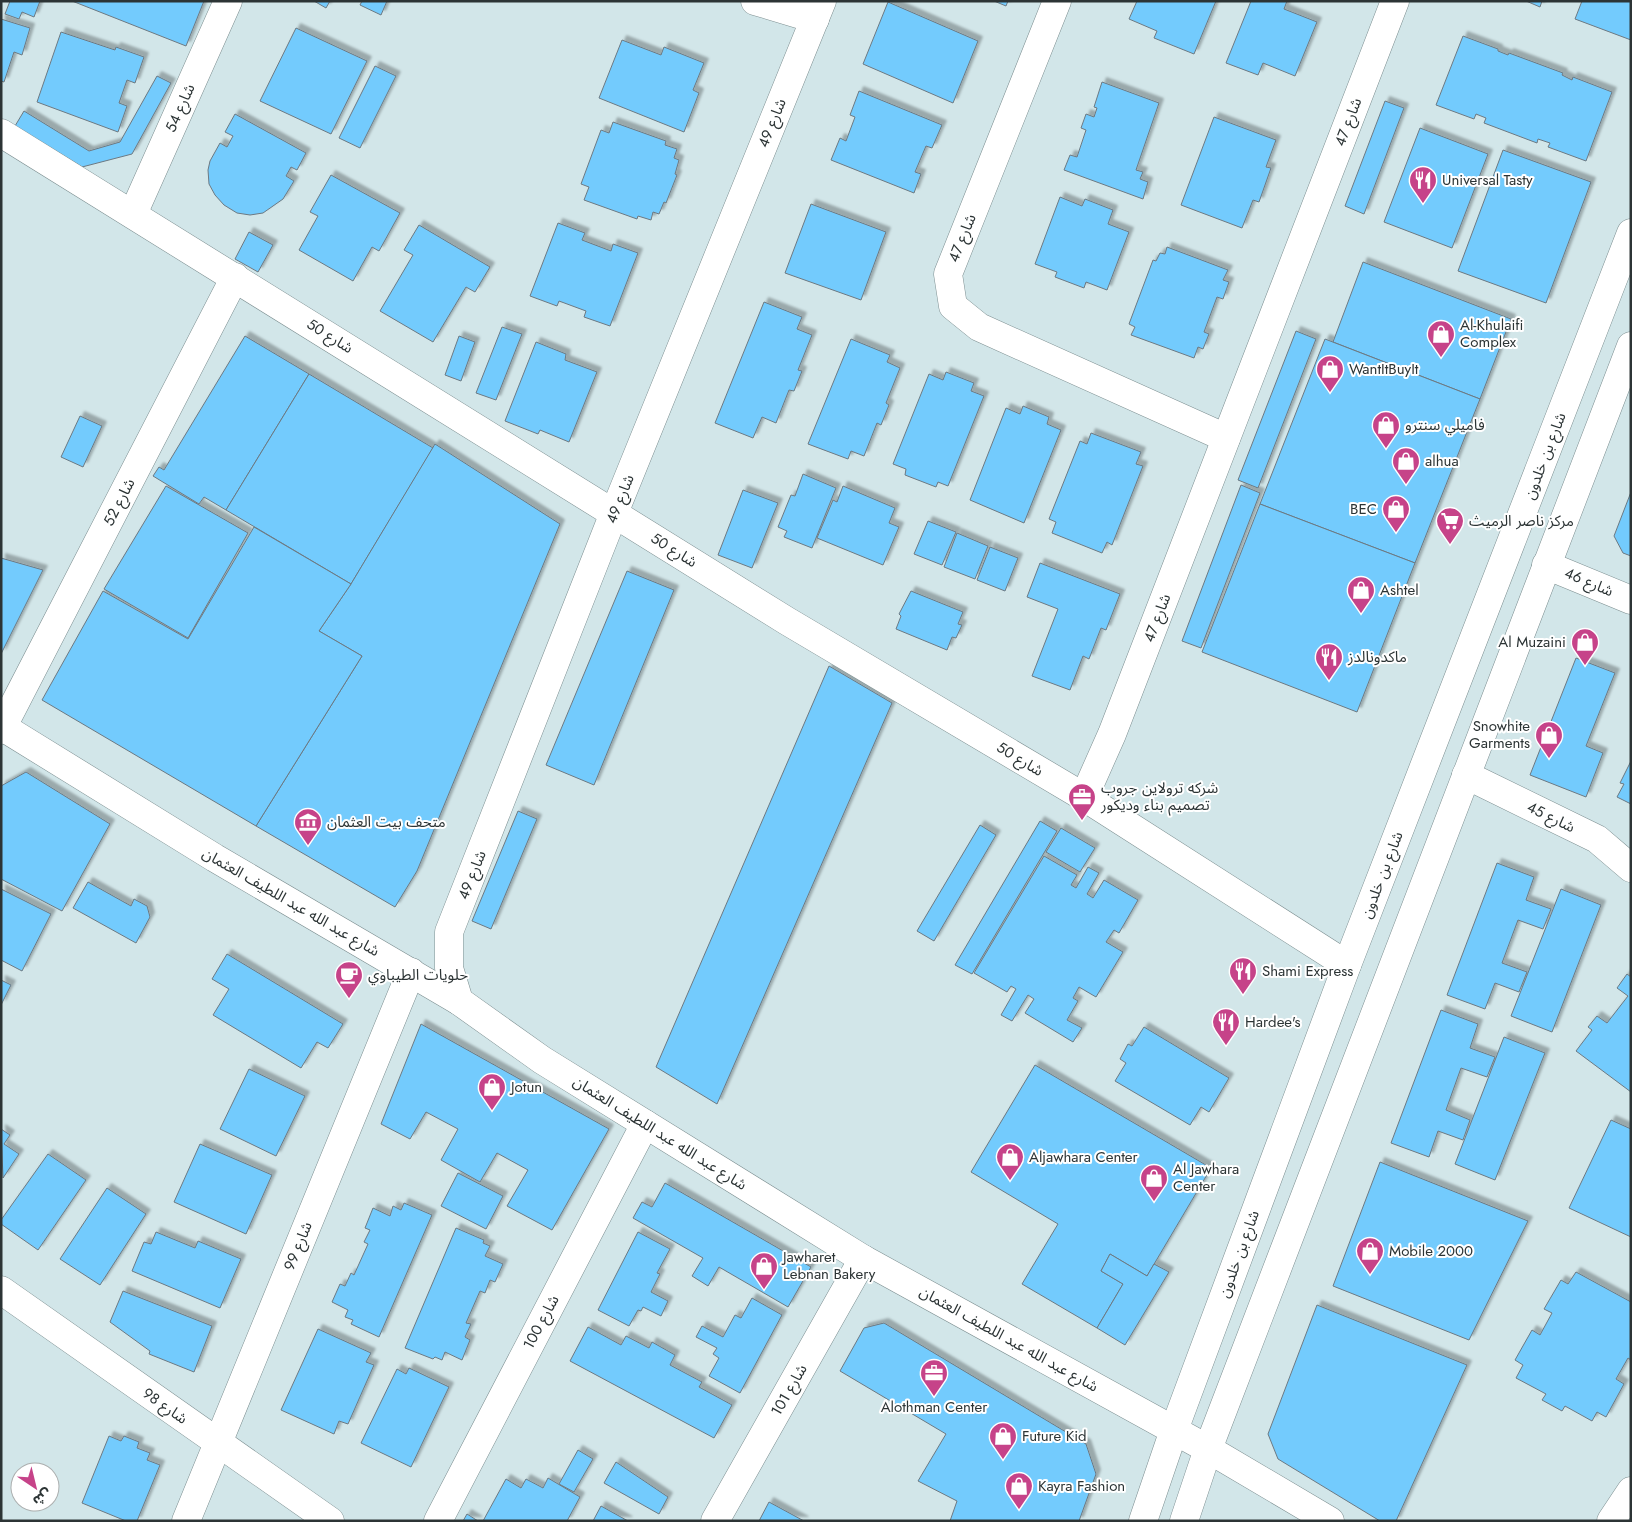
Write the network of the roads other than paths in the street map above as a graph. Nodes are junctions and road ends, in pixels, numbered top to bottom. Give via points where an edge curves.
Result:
1 (228, 1) edge
2 (755, 1) edge
3 (1057, 1) edge
4 (1395, 1) edge
5 (818, 10) edge
6 (1, 133) edge
7 (133, 214) junction
8 (1631, 234) edge
9 (235, 277) junction
10 (1631, 346) edge
11 (1226, 438) junction
12 (614, 513) junction
13 (1546, 564) junction
14 (1631, 600) edge
15 (2, 727) edge
16 (1466, 775) junction
17 (1084, 797) junction
18 (1631, 868) edge
19 (1347, 964) junction
20 (411, 972) junction
21 (459, 1001) junction
22 (645, 1124) junction
23 (863, 1259) junction
24 (1, 1290) edge
25 (1174, 1430) junction
26 (217, 1443) junction
27 (1208, 1449) junction
28 (1631, 1491) edge
29 (186, 1521) edge
30 (330, 1521) edge
31 (438, 1521) edge
32 (715, 1521) edge
33 (1143, 1521) edge
34 (1184, 1521) edge
35 (1330, 1521) edge
36 (1611, 1521) edge

1 - 7 street, شارع 54
2 - 5 street
3 - 11 street, شارع 47 via 948,274 953,306 979,327
4 - 11 street, شارع 47
5 - 12 street, شارع 49
6 - 7 street, شارع 50
7 - 9 street, شارع 50
8 - 19 street, شارع بن خلدون
9 - 12 street, شارع 50
9 - 15 street, شارع 52
10 - 13 street
11 - 17 street, شارع 47 via 1112,734
12 - 17 street, شارع 50 via 787,621
12 - 21 street, شارع 49 via 449,932 448,968
13 - 14 street, شارع 46
13 - 16 street
15 - 20 street, شارع عبد الله عبد اللطيف العثمان via 215,858
16 - 18 street, شارع 45 via 1597,839
16 - 27 street
17 - 19 street, شارع 50
19 - 25 street, شارع بن خلدون
20 - 21 street, شارع عبد الله عبد اللطيف العثمان
20 - 26 street, شارع 99
21 - 22 street, شارع عبد الله عبد اللطيف العثمان via 542,1060
22 - 23 street, شارع عبد الله عبد اللطيف العثمان
22 - 31 street, شارع 100
23 - 25 street, شارع عبد الله عبد اللطيف العثمان
23 - 32 street, شارع 101
24 - 26 street, شارع 98
25 - 27 street, شارع عبد الله عبد اللطيف العثمان
25 - 33 street, شارع بن خلدون
26 - 29 street, شارع 99
26 - 30 street, شارع 98
27 - 34 street
27 - 35 street, شارع عبد الله عبد اللطيف العثمان
28 - 36 street

